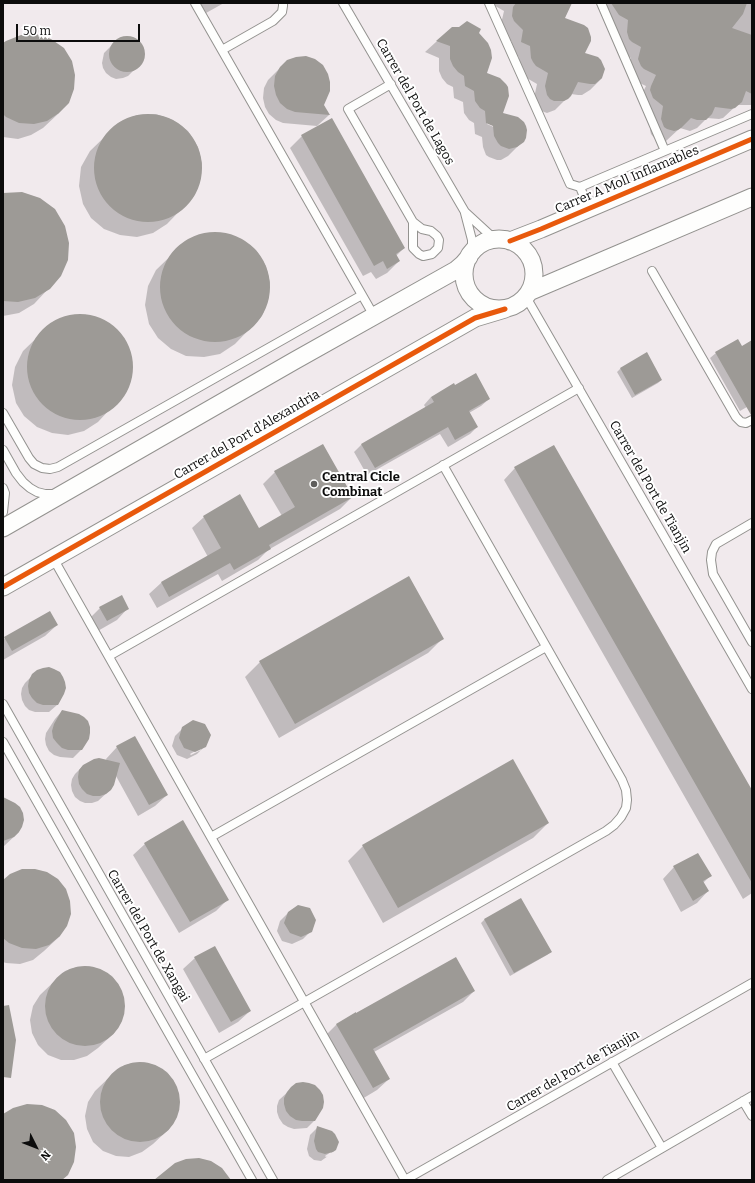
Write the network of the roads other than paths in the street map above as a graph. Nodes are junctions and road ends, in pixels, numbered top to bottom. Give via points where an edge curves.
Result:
1 (195, 3) edge
2 (283, 3) edge
3 (343, 3) edge
4 (489, 3) edge
5 (601, 3) edge
6 (222, 50) junction
7 (391, 84) junction
8 (752, 114) edge
9 (752, 139) edge
10 (665, 151) junction
11 (580, 187) junction
12 (752, 197) edge
13 (589, 208) junction
14 (465, 212) junction
15 (413, 222) dead end
16 (506, 240) junction
17 (469, 257) junction
18 (652, 270) dead end
19 (362, 294) junction
20 (527, 294) junction
21 (505, 309) junction
22 (374, 316) junction
23 (579, 388) junction
24 (3, 413) edge
25 (752, 420) edge
26 (3, 450) edge
27 (443, 465) junction
28 (3, 488) edge
29 (68, 491) junction
30 (3, 512) edge
31 (752, 523) edge
32 (3, 528) edge
33 (53, 558) junction
34 (3, 587) edge
35 (752, 642) edge
36 (546, 647) junction
37 (109, 656) junction
38 (752, 689) edge
39 (4, 706) edge
40 (3, 742) edge
41 (211, 837) junction
42 (752, 983) edge
43 (305, 1002) junction
44 (204, 1059) junction
45 (612, 1062) junction
46 (752, 1096) edge
47 (743, 1101) junction
48 (752, 1116) edge
49 (662, 1148) junction
50 (252, 1180) edge
51 (273, 1180) edge
52 (405, 1180) edge
53 (607, 1180) edge

1 - 6 lane
2 - 6 lane via 282,12 273,21
3 - 7 lane, Carrer del Port de Lagos
4 - 11 lane via 570,184
5 - 10 lane
6 - 19 lane
7 - 14 lane, Carrer del Port de Lagos
7 - 15 lane via 348,109
8 - 10 lane
9 - 13 street, Carrer A Moll Inflamables
10 - 11 lane
11 - 13 lane
12 - 20 street
13 - 16 street, Carrer A Moll Inflamables
14 - 16 lane via 490,235
14 - 17 lane via 472,240
16 - 17 street via 481,244
16 - 20 street via 518,245 530,258 534,275
17 - 21 street via 464,279 474,299 484,306
17 - 22 street via 456,270
18 - 25 lane via 736,417 746,423
19 - 22 lane
19 - 24 lane via 58,467 50,469 34,464
20 - 21 street via 517,304
20 - 23 lane, Carrer del Port de Tianjin
21 - 33 street, Carrer del Port d'Alexandria via 475,318
22 - 29 street
23 - 27 lane
23 - 38 lane, Carrer del Port de Tianjin
26 - 29 lane via 16,473 30,488 45,494
27 - 36 lane
27 - 37 lane
28 - 30 lane
29 - 32 street
31 - 35 lane via 716,544 711,560 713,574
33 - 34 street, Carrer del Port d'Alexandria
33 - 37 lane
36 - 41 lane
36 - 43 lane via 622,780 627,800 621,817 606,831
37 - 41 lane
39 - 44 lane, Carrer del Port de Xangai
40 - 50 lane
41 - 43 lane
42 - 45 lane, Carrer del Port de Tianjin
43 - 44 lane
43 - 52 lane
44 - 51 lane, Carrer del Port de Xangai
45 - 49 lane
45 - 52 lane, Carrer del Port de Tianjin
46 - 47 lane
47 - 48 lane
47 - 49 lane
49 - 53 lane

